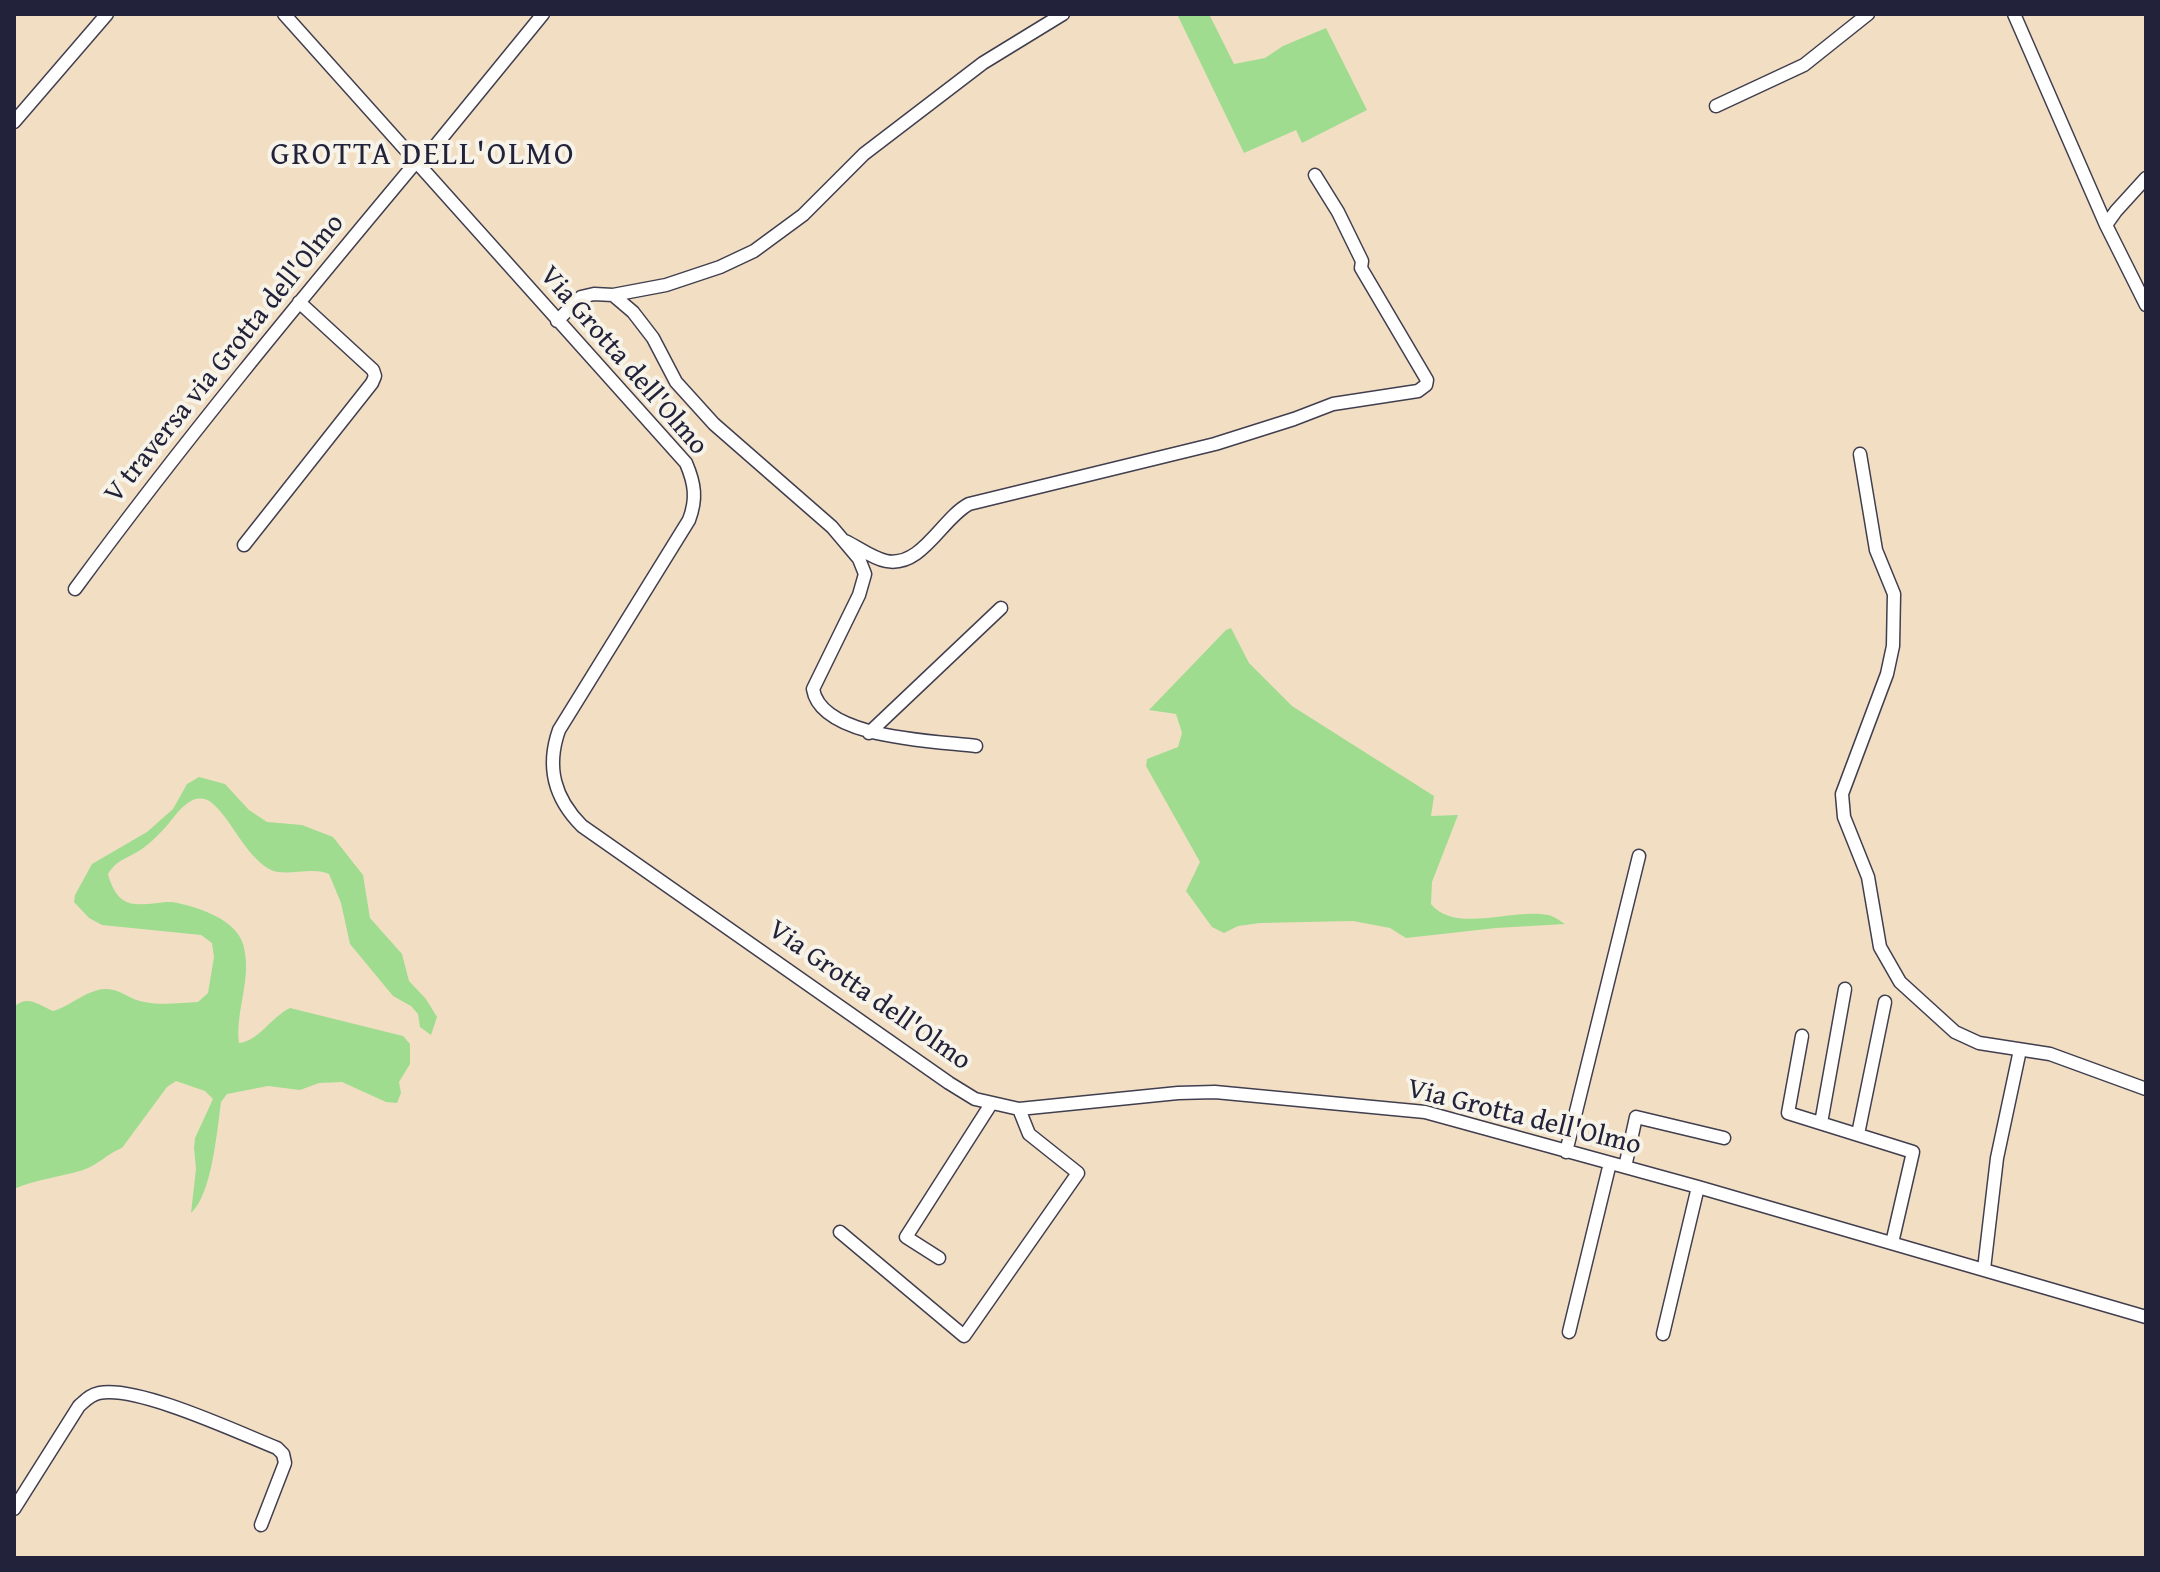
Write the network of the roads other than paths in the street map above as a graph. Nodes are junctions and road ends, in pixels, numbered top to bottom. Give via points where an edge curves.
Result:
1 (107, 14) edge
2 (284, 14) edge
3 (543, 14) edge
4 (1063, 14) edge
5 (1868, 14) edge
6 (2014, 14) edge
7 (1716, 106) dead end
8 (14, 122) edge
9 (416, 162) junction
10 (1315, 175) dead end
11 (2146, 178) edge
12 (2106, 225) junction
13 (613, 295) junction
14 (299, 302) junction
15 (2146, 305) edge
16 (557, 321) junction
17 (1860, 454) dead end
18 (845, 541) junction
19 (244, 545) dead end
20 (75, 589) dead end
21 (1001, 608) dead end
22 (869, 733) junction
23 (976, 746) dead end
24 (1639, 856) dead end
25 (1845, 989) dead end
26 (1885, 1002) dead end
27 (1802, 1036) dead end
28 (2020, 1050) junction
29 (2146, 1089) edge
30 (991, 1104) junction
31 (1019, 1109) junction
32 (1821, 1123) junction
33 (1858, 1134) junction
34 (1724, 1138) dead end
35 (1566, 1152) junction
36 (1610, 1163) junction
37 (1625, 1167) junction
38 (1698, 1187) junction
39 (840, 1232) dead end
40 (1892, 1243) junction
41 (939, 1258) dead end
42 (1984, 1269) junction
43 (2146, 1317) edge
44 (1569, 1332) dead end
45 (1663, 1334) dead end
46 (14, 1509) edge
47 (261, 1525) dead end

1 - 8 street
2 - 9 street, Via Grotta dell'Olmo
3 - 9 street, V traversa via Grotta dell'Olmo via 436,145
4 - 13 street, Via Grotta dell'Olmo via 958,81 864,154 803,215 754,251 666,285
5 - 7 street via 1804,65
6 - 12 street
9 - 14 street, V traversa via Grotta dell'Olmo
9 - 16 street, Via Grotta dell'Olmo
10 - 18 street via 1426,385 1418,391 1333,404 1215,444 969,504 926,545 901,560 882,560
11 - 12 street
12 - 15 street
13 - 16 street via 581,297
13 - 18 street, Via Grotta dell'Olmo via 633,312 676,382 714,424
14 - 19 street via 375,376
14 - 20 street, V traversa via Grotta dell'Olmo
16 - 30 street, Via Grotta dell'Olmo via 686,463 696,502 559,730 552,771 566,810 949,1083
17 - 28 street via 1876,550 1894,594 1893,646 1842,794 1844,817 1868,877 1880,947 1900,982 1955,1032 1979,1043
18 - 22 street via 865,574 813,689 823,708
21 - 22 street
22 - 23 street
24 - 35 street
25 - 32 street
26 - 33 street
27 - 32 street via 1788,1113
28 - 29 street via 2050,1054
28 - 42 street via 1997,1158
30 - 31 street, Via Grotta dell'Olmo
30 - 41 street via 906,1237
31 - 35 street, Via Grotta dell'Olmo via 1215,1092 1425,1112
31 - 39 street via 1029,1134 1078,1173 964,1336
32 - 33 street
33 - 40 street via 1913,1152
34 - 37 street via 1636,1117
35 - 36 street, Via Grotta dell'Olmo
36 - 37 street, Via Grotta dell'Olmo
36 - 44 street
37 - 38 street, Via Grotta dell'Olmo
38 - 40 street, Via Grotta dell'Olmo
38 - 45 street
40 - 42 street, Via Grotta dell'Olmo
42 - 43 street, Via Grotta dell'Olmo
46 - 47 street via 79,1406 89,1396 114,1392 146,1397 277,1448 285,1463

